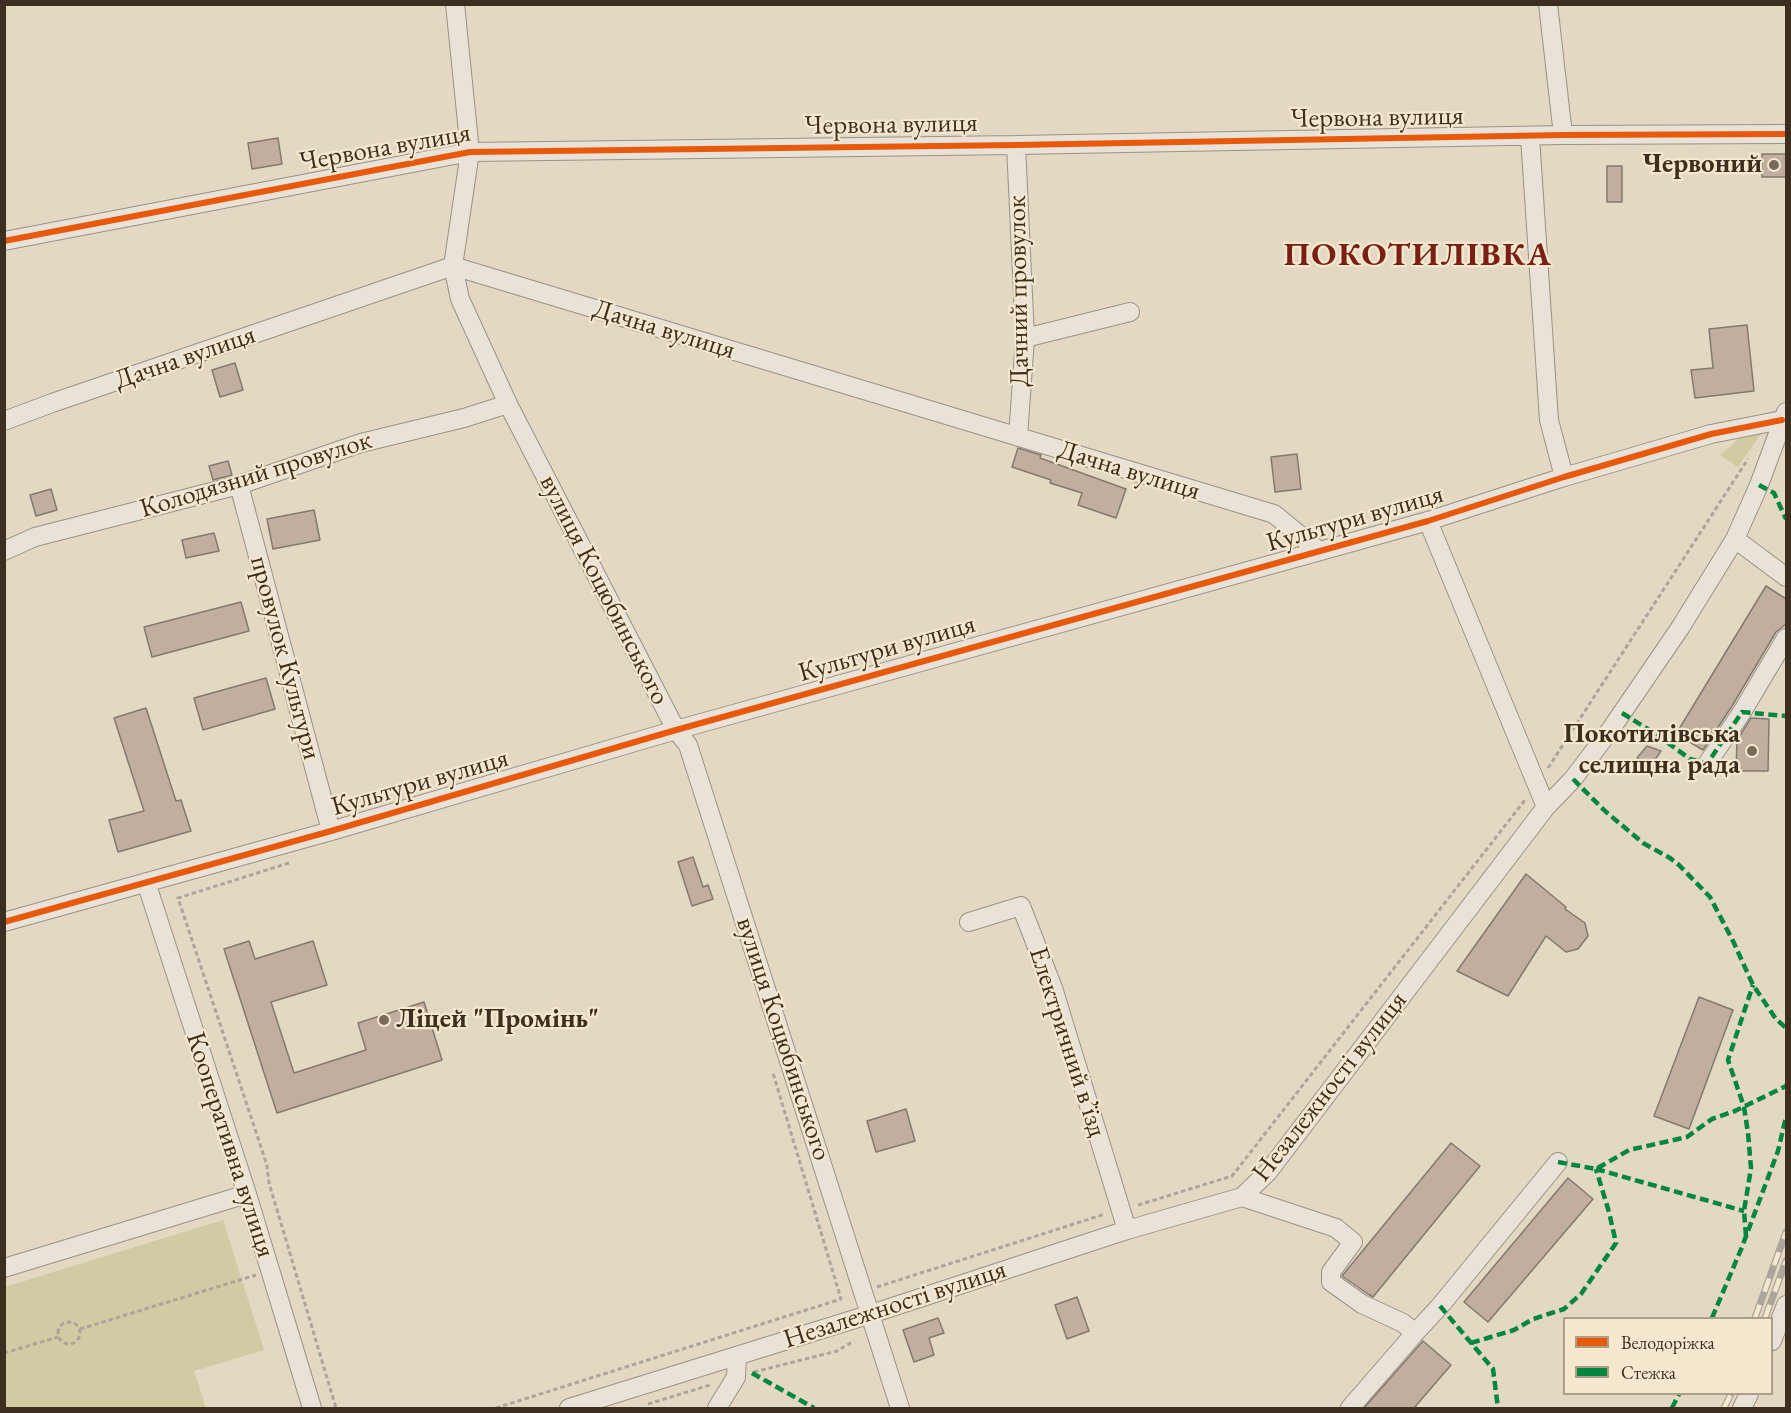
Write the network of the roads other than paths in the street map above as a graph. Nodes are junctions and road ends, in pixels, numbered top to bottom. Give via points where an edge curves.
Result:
1 (456, 4) edge
2 (1548, 4) edge
3 (1786, 134) edge
4 (1563, 135) junction
5 (1530, 137) junction
6 (1016, 145) junction
7 (470, 152) junction
8 (4, 241) edge
9 (453, 266) junction
10 (1130, 312) dead end
11 (1025, 338) junction
12 (508, 404) junction
13 (1784, 415) edge
14 (4, 421) edge
15 (1018, 437) junction
16 (1564, 477) junction
17 (239, 485) junction
18 (1428, 521) junction
19 (1735, 538) junction
20 (4, 551) edge
21 (1319, 551) junction
22 (1786, 578) edge
23 (1786, 638) edge
24 (676, 730) junction
25 (1707, 764) dead end
26 (1546, 807) junction
27 (331, 831) junction
28 (146, 882) junction
29 (4, 922) edge
30 (969, 922) dead end
31 (1558, 1162) dead end
32 (248, 1194) junction
33 (1242, 1197) junction
34 (1126, 1230) junction
35 (4, 1268) edge
36 (1786, 1305) edge
37 (871, 1314) junction
38 (1414, 1333) junction
39 (1773, 1338) edge
40 (737, 1356) junction
41 (576, 1407) edge
42 (312, 1408) edge
43 (717, 1408) edge
44 (900, 1408) edge
45 (1350, 1408) edge

1 - 7 street, вулиця Коцюбинського
2 - 4 street
3 - 4 street, Червона вулиця
4 - 5 street, Червона вулиця
5 - 6 street, Червона вулиця
5 - 16 street via 1549,420
6 - 7 street, Червона вулиця
6 - 11 street, Дачний провулок
7 - 8 street, Червона вулиця
7 - 9 street, вулиця Коцюбинського
9 - 12 street, вулиця Коцюбинського via 459,299
9 - 14 street, Дачна вулиця
9 - 15 street, Дачна вулиця
10 - 11 street
11 - 15 street, Дачний провулок
12 - 17 street, Колодязний провулок via 361,443
12 - 24 street, вулиця Коцюбинського
13 - 16 street, Культури вулиця
13 - 19 street, Незалежності вулиця
15 - 21 street, Дачна вулиця via 1274,514
16 - 18 street, Культури вулиця
17 - 20 street, Колодязний провулок via 35,537
17 - 27 street, провулок Культури
18 - 21 street, Культури вулиця
18 - 26 street
19 - 22 street
19 - 26 street, Незалежності вулиця via 1611,729
21 - 24 street, Культури вулиця
23 - 25 street
24 - 27 street, Культури вулиця
24 - 37 street, вулиця Коцюбинського via 688,745 697,770
26 - 33 street, Незалежності вулиця via 1268,1172
27 - 28 street, Культури вулиця
28 - 29 street, Культури вулиця
28 - 32 street, Кооперативна вулиця
30 - 34 street, Електричний в’їзд via 1021,906 1053,988
31 - 38 street
32 - 35 street
32 - 42 street, Кооперативна вулиця
33 - 34 street, Незалежності вулиця
33 - 38 street via 1336,1228 1353,1242 1331,1272 1331,1282
34 - 37 street, Незалежності вулиця
36 - 39 street
37 - 40 street, Незалежності вулиця
37 - 44 street, вулиця Коцюбинського
38 - 45 street
40 - 41 street, Незалежності вулиця
40 - 43 street via 736,1377

